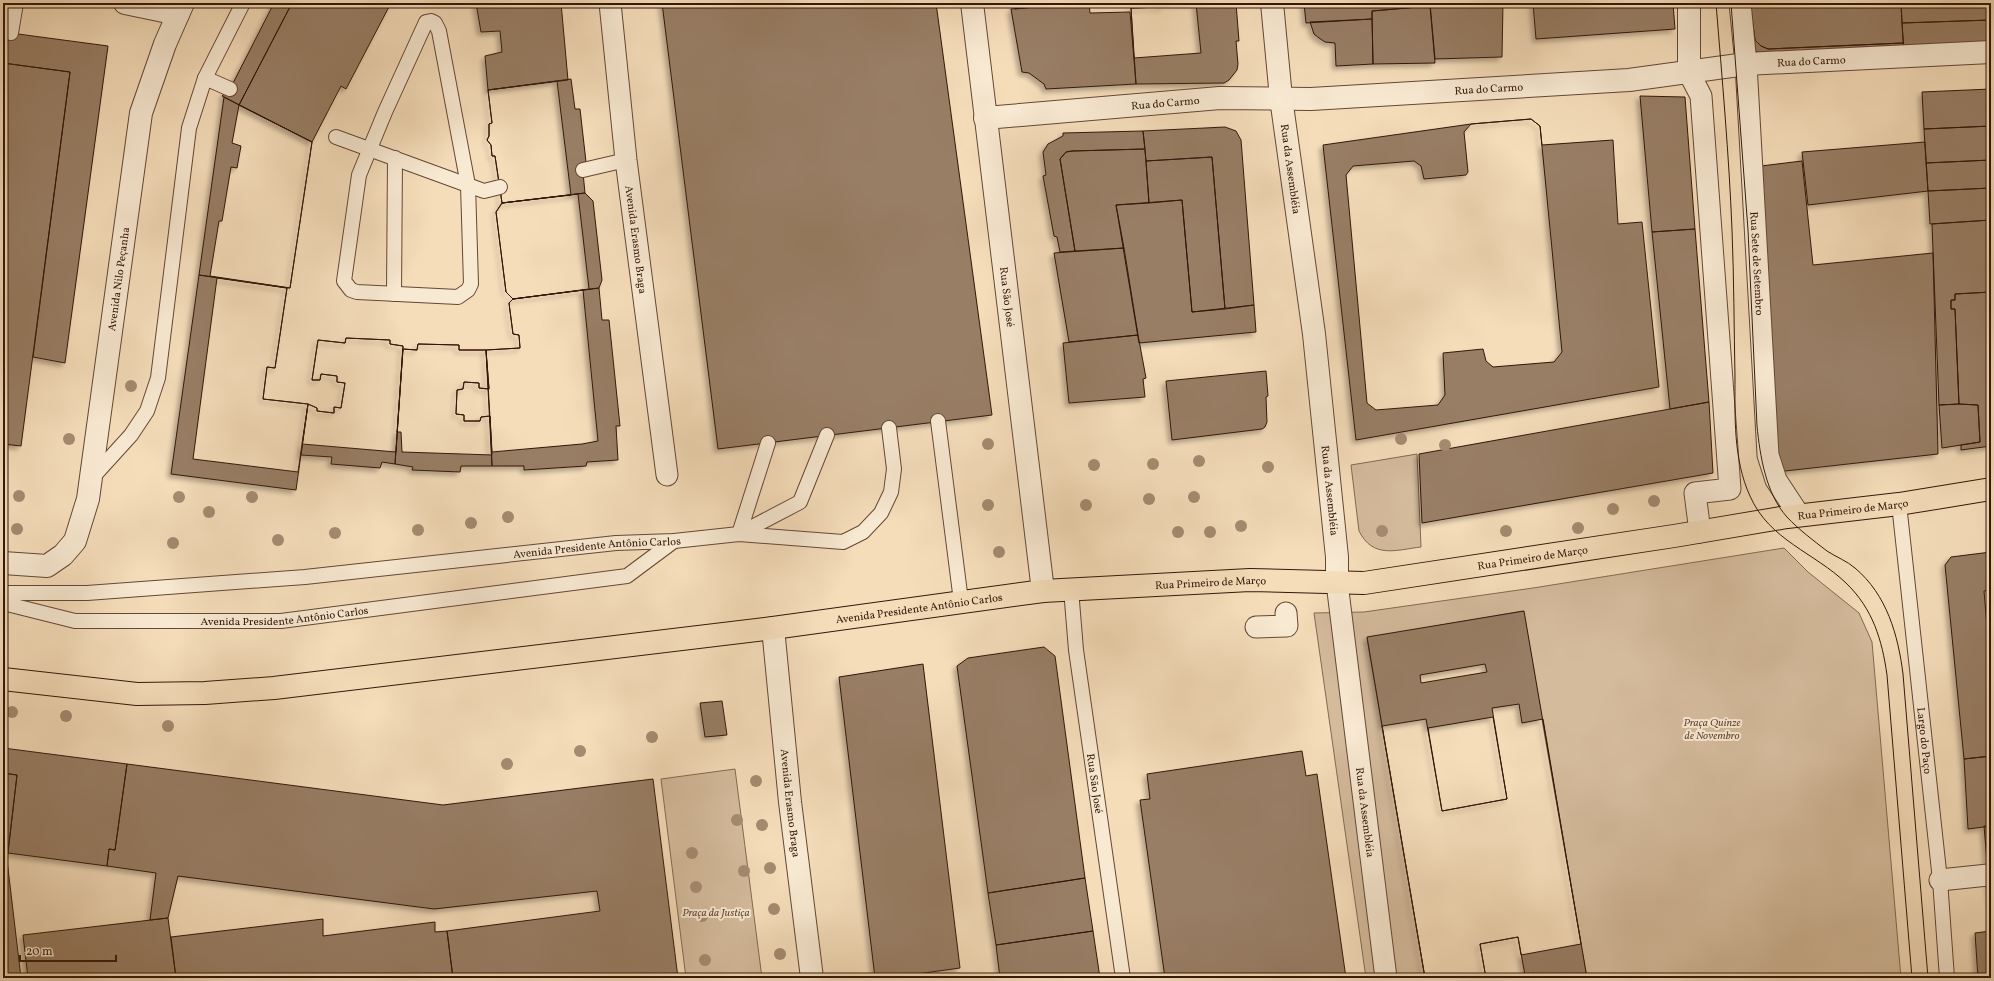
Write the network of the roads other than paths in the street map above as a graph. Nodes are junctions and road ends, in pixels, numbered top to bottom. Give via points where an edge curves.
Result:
1 (16, 3) edge
2 (125, 3) edge
3 (243, 3) edge
4 (610, 3) edge
5 (972, 3) edge
6 (1272, 3) edge
7 (1689, 3) edge
8 (1740, 3) edge
9 (181, 9) edge
10 (11, 33) dead end
11 (1991, 52) edge
12 (1746, 64) junction
13 (1689, 73) junction
14 (205, 78) junction
15 (230, 89) dead end
16 (1281, 98) junction
17 (985, 118) junction
18 (336, 137) dead end
19 (369, 149) junction
20 (395, 158) junction
21 (626, 160) junction
22 (583, 170) dead end
23 (468, 185) junction
24 (500, 187) dead end
25 (394, 294) junction
26 (938, 421) dead end
27 (889, 428) dead end
28 (827, 435) dead end
29 (768, 443) dead end
30 (667, 474) dead end
31 (90, 480) junction
32 (1991, 489) edge
33 (1899, 504) junction
34 (1799, 515) junction
35 (1700, 532) junction
36 (739, 534) junction
37 (674, 541) junction
38 (3, 563) edge
39 (1337, 583) junction
40 (1071, 589) junction
41 (1043, 591) junction
42 (3, 593) edge
43 (961, 601) junction
44 (3, 603) edge
45 (1286, 613) dead end
46 (1256, 627) dead end
47 (773, 628) junction
48 (3, 679) edge
49 (1988, 875) dead end
50 (1940, 880) junction
51 (812, 978) edge
52 (1123, 978) edge
53 (1386, 978) edge
54 (1947, 978) edge

1 - 10 lane
2 - 9 street
3 - 14 lane
4 - 21 street, Avenida Erasmo Braga
5 - 17 street, Rua São José
6 - 16 street, Rua da Assembléia
7 - 13 street
8 - 12 street, Rua Sete de Setembro
9 - 31 street, Avenida Nilo Peçanha via 141,112
11 - 12 street, Rua do Carmo
12 - 13 street, Rua do Carmo
12 - 34 street, Rua Sete de Setembro via 1768,455 1776,480
13 - 16 street, Rua do Carmo via 1518,88 1310,99
13 - 35 street via 1702,96 1730,488 1695,493
14 - 15 lane
14 - 31 lane via 189,128 158,378 147,412
16 - 17 street, Rua do Carmo via 1220,98
16 - 39 street, Rua da Assembléia via 1314,334 1337,557
17 - 41 street, Rua São José
18 - 19 lane
19 - 20 lane
19 - 23 lane via 426,22 431,21 436,23 439,31
19 - 25 lane via 359,175 344,281 351,290 357,292
20 - 23 lane
20 - 25 lane
21 - 22 lane
21 - 30 street, Avenida Erasmo Braga
23 - 24 lane via 484,191
23 - 25 lane via 471,284 468,290 458,297
26 - 43 lane
27 - 36 lane via 894,469 891,492 881,513 863,532 843,542
28 - 36 lane via 800,502
29 - 36 lane
31 - 38 street, Avenida Nilo Peçanha via 88,499 75,541 63,555 47,566
32 - 33 main road, Rua Primeiro de Março
33 - 34 main road, Rua Primeiro de Março
33 - 50 lane, Largo do Paço
34 - 35 main road, Rua Primeiro de Março
35 - 39 main road, Rua Primeiro de Março via 1364,582
36 - 37 lane
37 - 42 lane, Avenida Presidente Antônio Carlos via 616,543 305,577 87,593
37 - 44 lane, Avenida Presidente Antônio Carlos via 627,576 281,621 75,621
39 - 40 main road, Rua Primeiro de Março via 1250,580
39 - 53 street, Rua da Assembléia
40 - 41 main road, Avenida Presidente Antônio Carlos
40 - 52 lane, Rua São José via 1076,650
41 - 43 main road, Avenida Presidente Antônio Carlos
43 - 47 main road, Avenida Presidente Antônio Carlos
45 - 46 street via 1287,626
47 - 48 main road, Avenida Presidente Antônio Carlos via 412,673 206,693 137,694
47 - 51 street, Avenida Erasmo Braga via 790,802
49 - 50 street
50 - 54 lane, Largo do Paço

